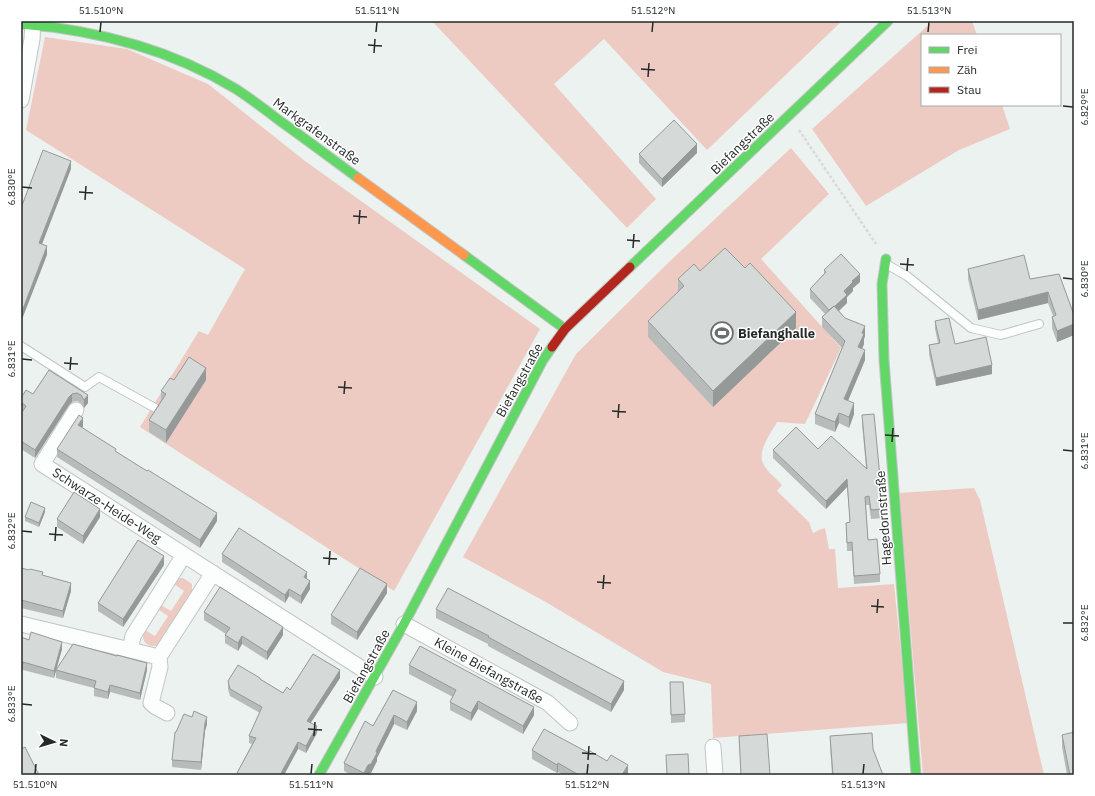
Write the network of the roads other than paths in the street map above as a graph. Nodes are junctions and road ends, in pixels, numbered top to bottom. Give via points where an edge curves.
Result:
1 (888, 21) edge
2 (29, 23) edge
3 (21, 100) edge
4 (886, 262) joint
5 (1039, 324) dead end
6 (565, 329) junction
7 (21, 346) edge
8 (155, 408) edge
9 (76, 410) dead end
10 (184, 555) junction
11 (213, 573) junction
12 (21, 624) edge
13 (404, 624) junction
14 (130, 650) junction
15 (159, 657) junction
16 (375, 677) junction
17 (167, 713) dead end
18 (570, 723) dead end
19 (713, 747) dead end
20 (319, 775) edge
21 (715, 775) edge
22 (916, 775) edge

1 - 6 main road, Biefangstraße
2 - 3 street via 32,39
2 - 6 main road, Markgrafenstraße via 84,31 127,41 161,53 219,80 285,124
4 - 5 lane via 971,328 1001,335
4 - 22 main road, Hagedornstraße via 882,284 884,360
6 - 13 main road, Biefangstraße via 542,360
7 - 8 lane via 85,388 99,377
9 - 10 street, Schwarze-Heide-Weg via 42,464
10 - 11 street, Schwarze-Heide-Weg
10 - 14 street via 132,636
11 - 15 street
11 - 16 street, Schwarze-Heide-Weg
12 - 14 street
13 - 16 main road, Biefangstraße
13 - 18 street, Kleine Biefangstraße via 548,702
14 - 15 street
15 - 17 street via 160,667 151,703
16 - 20 main road, Biefangstraße
19 - 21 street

